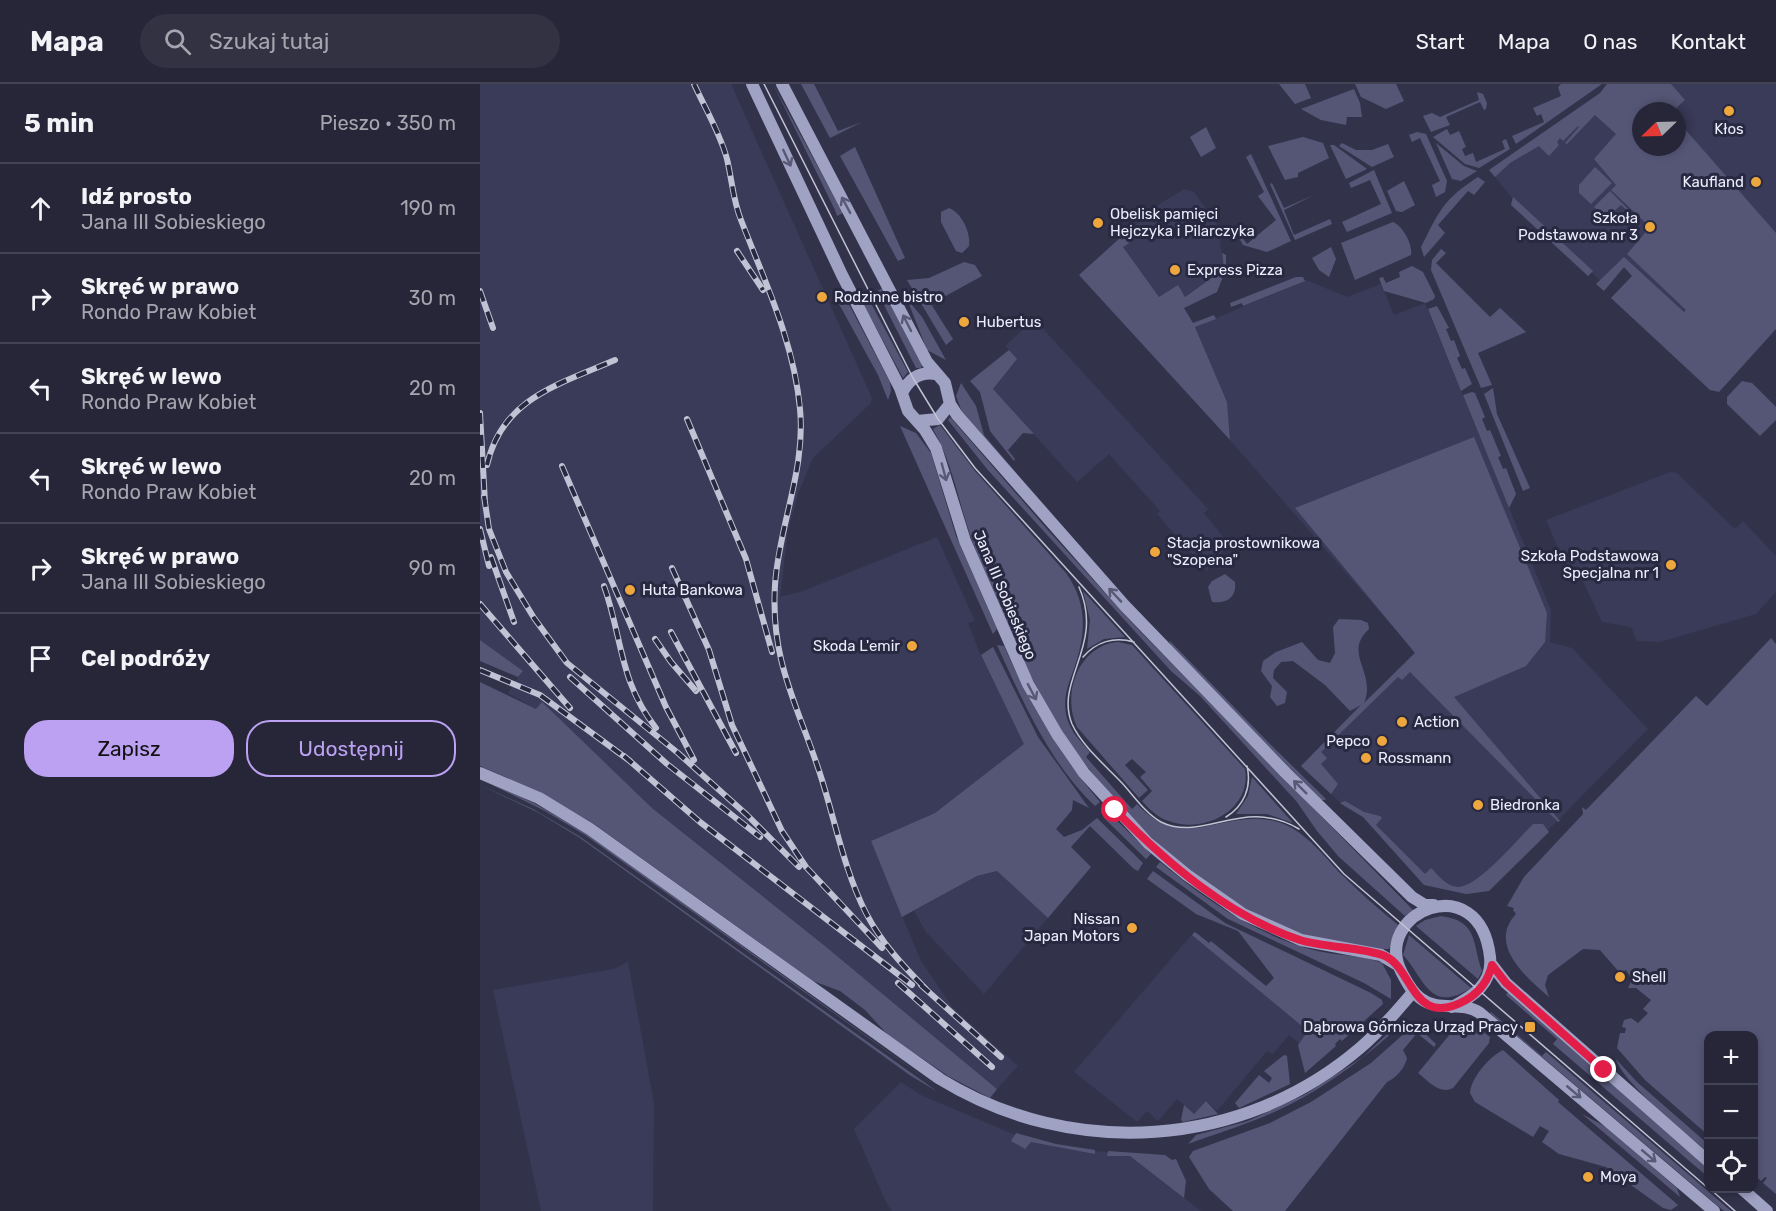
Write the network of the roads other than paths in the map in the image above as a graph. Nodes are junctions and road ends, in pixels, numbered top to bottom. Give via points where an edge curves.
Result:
1 (752, 84) edge
2 (782, 84) edge
3 (936, 374) junction
4 (902, 393) junction
5 (950, 404) junction
6 (917, 421) junction
7 (480, 773) edge
8 (1434, 905) junction
9 (1396, 964) junction
10 (1492, 965) junction
11 (1413, 992) junction
12 (1452, 1007) junction
13 (1704, 1157) edge
14 (1747, 1193) edge
15 (1714, 1211) edge
16 (1767, 1211) edge

1 -> 4 main road, Jana III Sobieskiego
3 -> 2 main road
3 - 4 main road via 913,378
3 - 5 main road via 945,383
4 - 6 main road, Jana III Sobieskiego via 908,411
5 - 6 main road via 938,418
8 -> 5 main road via 1412,897 1214,700 1062,538
6 -> 9 main road, Jana III Sobieskiego via 938,454 965,541 1028,684 1066,748 1108,802 1172,864 1254,920 1301,940 1381,955
7 - 11 main road via 539,798 590,829 940,1079 995,1108 1049,1125 1143,1134 1209,1125 1257,1110 1293,1094 1350,1056
8 - 9 main road via 1404,927 1396,945
8 - 10 main road via 1459,908 1477,920 1487,936
9 - 11 main road
10 - 12 main road via 1479,991
10 - 13 main road via 1506,983
11 - 12 main road via 1432,1005
12 -> 15 main road via 1469,1007 1480,1013
14 - 16 main road

